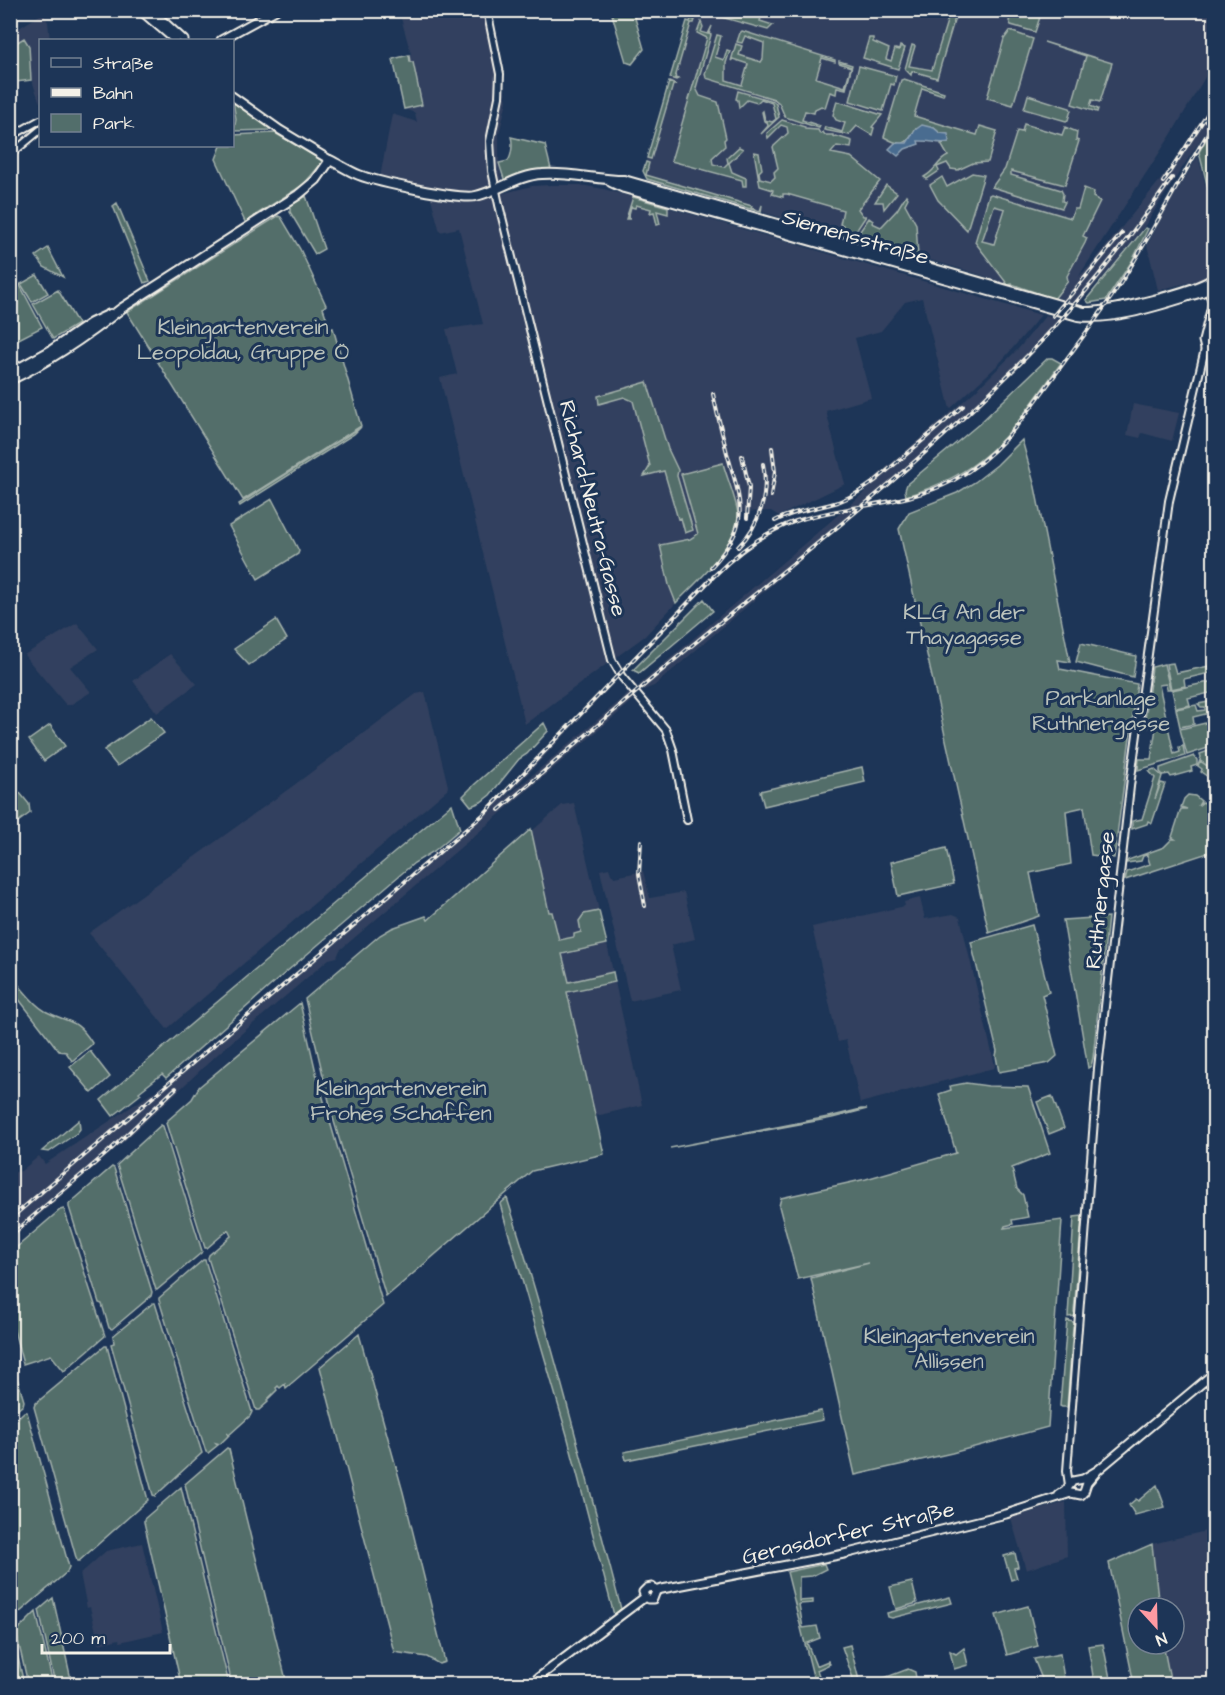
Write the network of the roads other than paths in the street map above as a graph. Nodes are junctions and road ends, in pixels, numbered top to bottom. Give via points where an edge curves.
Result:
1 (140, 10) edge
2 (151, 10) edge
3 (276, 10) edge
4 (487, 10) edge
5 (174, 39) edge
6 (183, 39) edge
7 (223, 39) edge
8 (234, 97) edge
9 (39, 121) edge
10 (39, 131) edge
11 (10, 137) edge
12 (10, 155) edge
13 (330, 160) junction
14 (496, 190) junction
15 (1212, 284) edge
16 (122, 308) junction
17 (1215, 312) edge
18 (1204, 349) junction
19 (1213, 351) edge
20 (10, 373) edge
21 (10, 380) edge
22 (687, 819) dead end
23 (1215, 1373) edge
24 (1069, 1461) junction
25 (1098, 1470) junction
26 (1078, 1480) junction
27 (1070, 1488) junction
28 (1085, 1488) junction
29 (530, 1684) edge

1 - 5 main road
2 - 6 main road
3 - 7 main road
4 - 14 street, Richard-Neutra-Gasse via 500,74 490,136
8 - 13 main road, Siemensstraße
9 - 11 street
10 - 12 street
13 - 14 main road, Siemensstraße via 369,178 461,198
13 - 16 main road via 316,180 298,195
14 - 15 main road, Siemensstraße via 543,174 607,180 1069,315 1097,315
14 - 22 street, Richard-Neutra-Gasse via 612,660 666,730
15 - 18 main road
16 - 20 main road
16 - 21 main road via 52,357
17 - 18 main road
18 - 19 main road
18 - 24 street, Ruthnergasse via 1169,501 1131,778 1098,1068
23 - 25 main road, Gerasdorfer Straße
24 - 26 street, Ruthnergasse
24 - 27 street, Ruthnergasse
25 - 26 main road, Gerasdorfer Straße
25 - 28 main road, Gerasdorfer Straße
26 - 27 main road, Gerasdorfer Straße
26 - 28 main road
27 - 28 main road, Gerasdorfer Straße via 1081,1495
27 - 29 main road, Gerasdorfer Straße via 1047,1502 844,1554 656,1591 646,1587 645,1597

